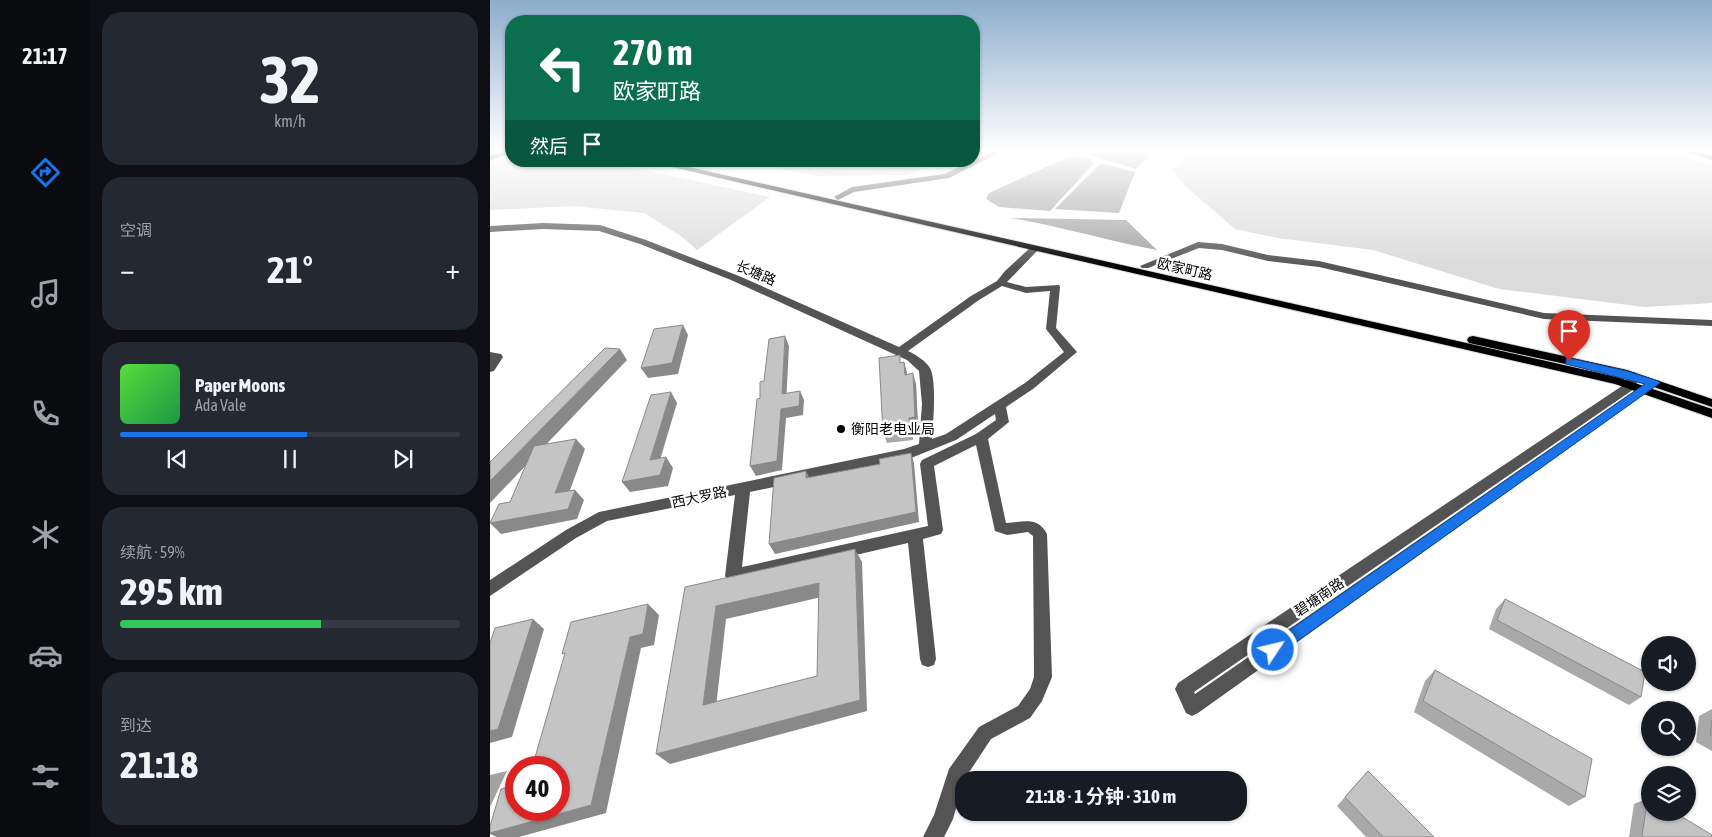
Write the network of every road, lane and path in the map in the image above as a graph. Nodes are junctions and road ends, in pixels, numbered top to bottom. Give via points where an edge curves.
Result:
1 (777, 190) edge
2 (805, 190) edge
3 (852, 190) edge
4 (838, 197) junction
5 (490, 229) edge
6 (1034, 249) junction
7 (1145, 266) junction
8 (1001, 283) junction
9 (1712, 323) edge
10 (900, 352) junction
11 (490, 356) edge
12 (490, 368) edge
13 (1640, 384) junction
14 (1712, 403) edge
15 (999, 405) junction
16 (1712, 414) edge
17 (982, 436) junction
18 (925, 447) junction
19 (743, 488) junction
20 (915, 535) junction
21 (490, 589) edge
22 (928, 658) dead end
23 (933, 837) edge

1 - 6 main road, 欧家町路
2 - 4 main road, 欧家町路
3 - 4 street
4 - 7 main road, 欧家町路
5 - 10 street, 长塘路 via 543,226 600,228 735,278
6 - 8 street
6 - 13 main road, 欧家町路
7 - 9 street via 1198,245 1222,247 1268,258 1318,264 1544,316
7 - 13 main road, 欧家町路
8 - 10 street
8 - 15 street, 西大罗路 via 1026,290 1056,287 1051,329 1070,352 1029,386
10 - 18 street, 长塘路 via 926,370
11 - 12 street via 497,357
13 - 13 street, 碧塘南路 via 1184,689 1192,707
13 - 14 main road, 欧家町路
13 - 16 main road, 欧家町路
15 - 17 street via 1003,422
15 - 18 street, 西大罗路 via 951,437
17 - 20 street via 927,464 936,530
17 - 23 street via 1000,527 1004,530 1031,526 1040,534 1043,677 1024,712 985,733 956,776 943,819
18 - 19 street, 西大罗路 via 906,454
19 - 20 street via 733,576
19 - 21 street, 西大罗路 via 604,516 571,534
20 - 22 street

